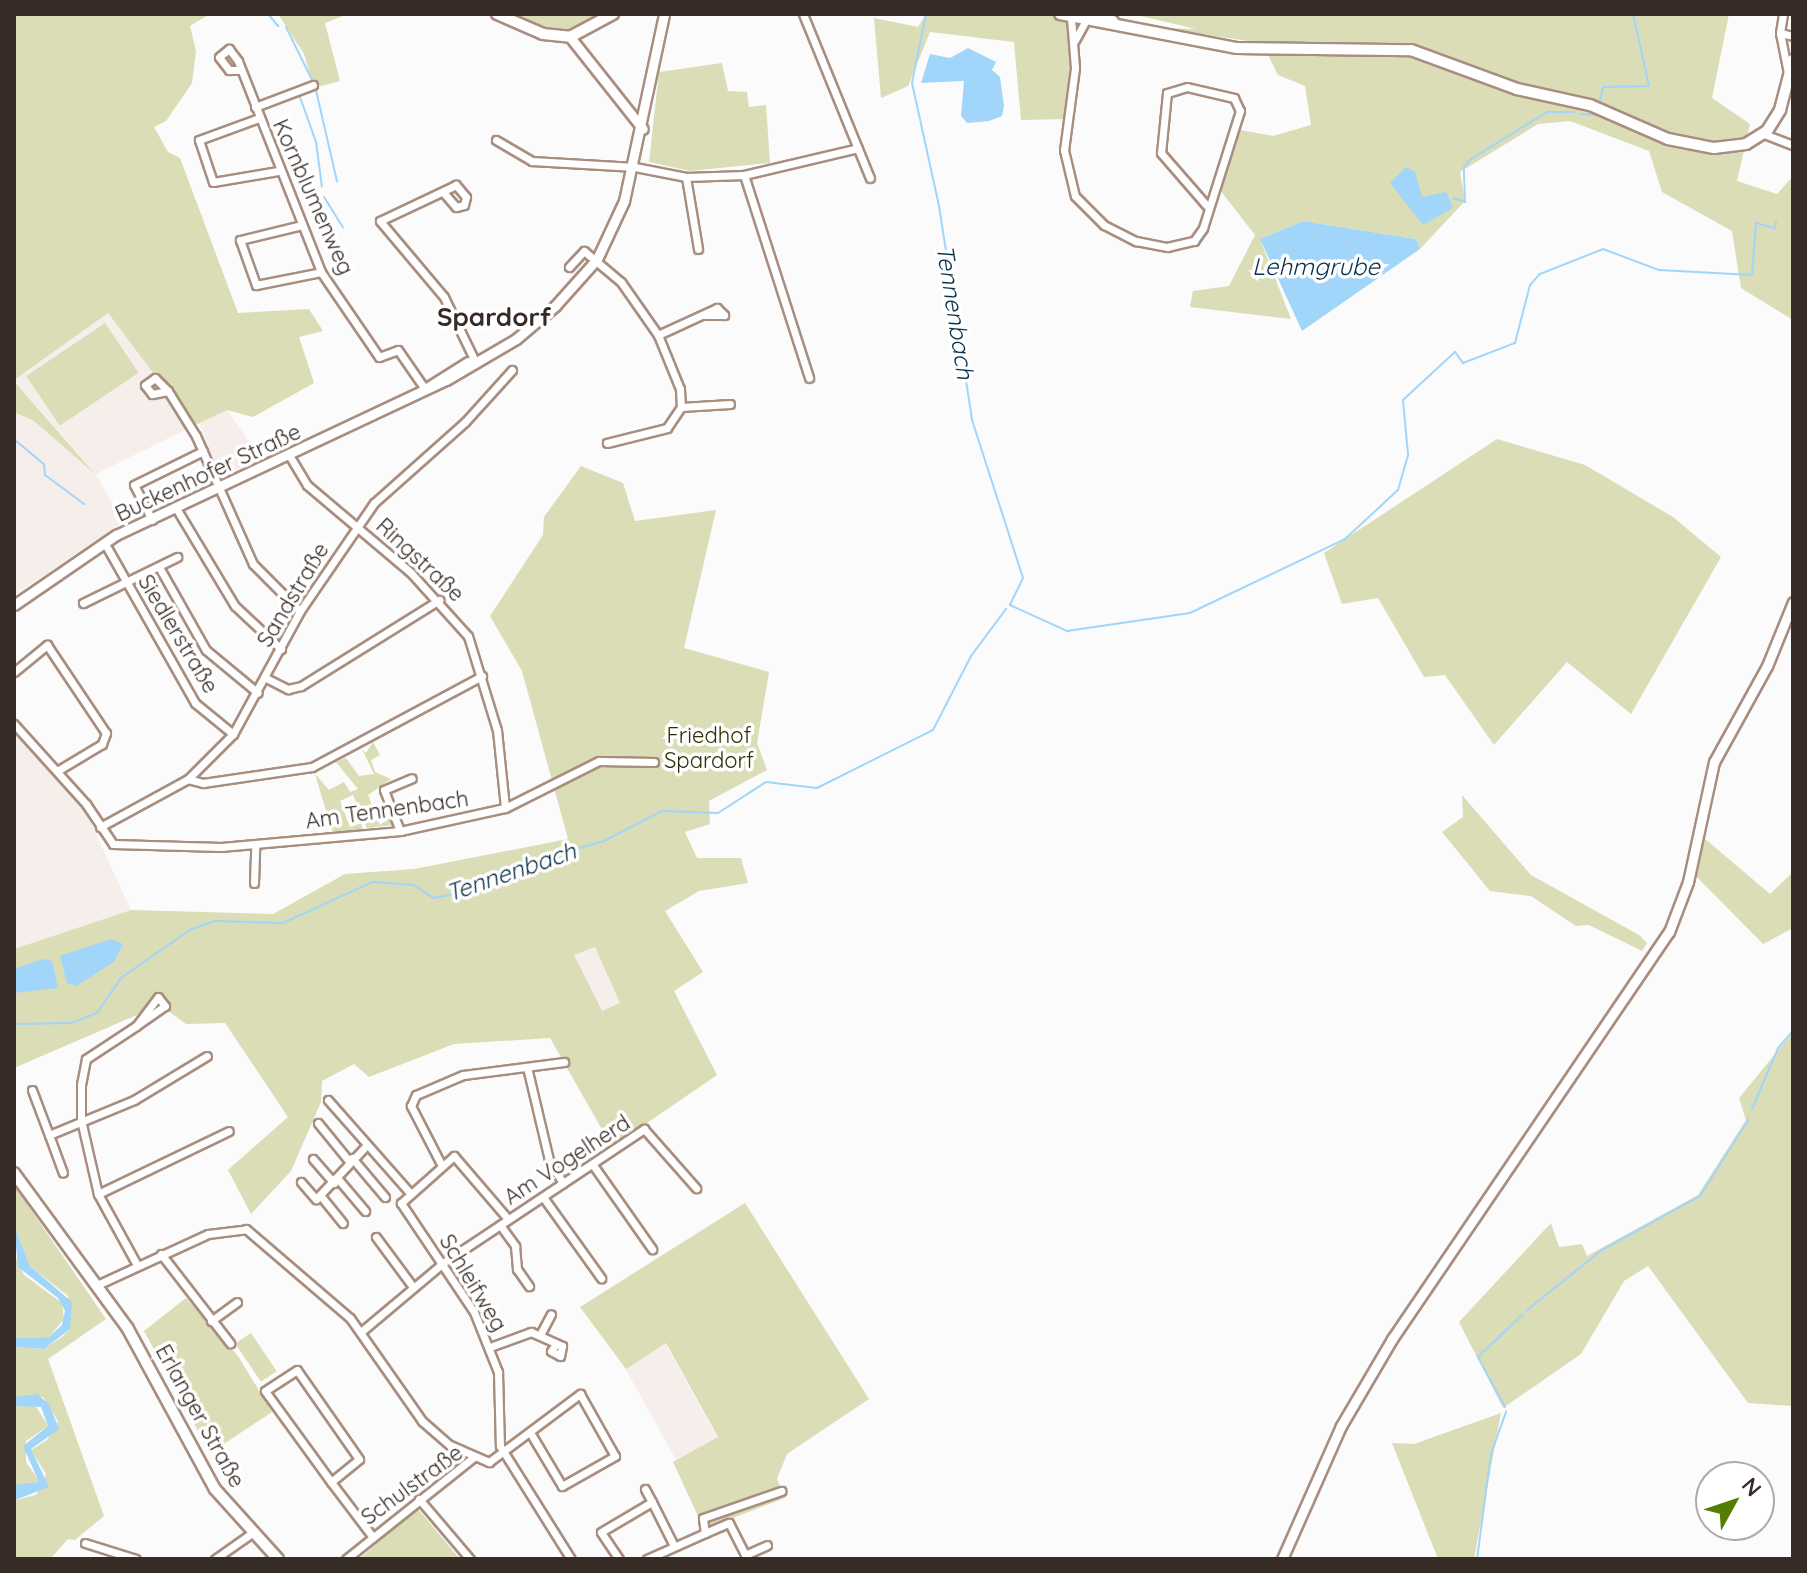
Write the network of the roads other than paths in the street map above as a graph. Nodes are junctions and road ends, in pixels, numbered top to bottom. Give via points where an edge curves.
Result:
1 (497, 14) edge
2 (613, 14) edge
3 (664, 14) edge
4 (803, 14) edge
5 (1060, 14) edge
6 (1783, 14) edge
7 (1073, 16) edge
8 (1088, 17) edge
9 (1780, 33) junction
10 (1793, 36) edge
11 (570, 37) junction
12 (1075, 40) junction
13 (1793, 60) edge
14 (240, 70) dead end
15 (1789, 78) junction
16 (313, 85) dead end
17 (255, 107) junction
18 (259, 118) junction
19 (643, 129) junction
20 (1764, 134) junction
21 (496, 140) dead end
22 (1793, 145) edge
23 (858, 148) junction
24 (635, 167) junction
25 (278, 171) junction
26 (744, 175) junction
27 (686, 177) junction
28 (870, 178) dead end
29 (443, 192) dead end
30 (1207, 206) junction
31 (302, 225) junction
32 (698, 249) dead end
33 (597, 259) junction
34 (569, 267) dead end
35 (321, 272) junction
36 (705, 315) dead end
37 (658, 335) junction
38 (475, 361) junction
39 (512, 370) dead end
40 (809, 378) dead end
41 (425, 389) junction
42 (168, 391) dead end
43 (730, 404) dead end
44 (681, 407) junction
45 (607, 443) dead end
46 (203, 451) junction
47 (289, 455) junction
48 (217, 488) junction
49 (176, 508) junction
50 (152, 520) junction
51 (357, 525) junction
52 (104, 542) junction
53 (177, 557) dead end
54 (159, 567) junction
55 (125, 582) junction
56 (439, 600) junction
57 (1793, 602) edge
58 (83, 603) dead end
59 (14, 605) edge
60 (300, 611) junction
61 (281, 649) junction
62 (14, 672) edge
63 (482, 676) junction
64 (266, 678) junction
65 (258, 693) junction
66 (14, 724) edge
67 (233, 734) junction
68 (654, 762) dead end
69 (57, 771) junction
70 (412, 778) dead end
71 (188, 779) junction
72 (505, 808) junction
73 (100, 827) junction
74 (400, 831) junction
75 (255, 845) junction
76 (254, 883) dead end
77 (136, 1026) dead end
78 (207, 1056) dead end
79 (564, 1062) dead end
80 (527, 1067) junction
81 (32, 1090) dead end
82 (328, 1100) dead end
83 (81, 1120) junction
84 (318, 1123) dead end
85 (229, 1131) dead end
86 (49, 1135) junction
87 (366, 1146) junction
88 (313, 1159) dead end
89 (350, 1160) junction
90 (593, 1165) junction
91 (442, 1166) junction
92 (14, 1173) edge
93 (63, 1173) dead end
94 (336, 1181) junction
95 (301, 1182) dead end
96 (563, 1183) junction
97 (696, 1188) dead end
98 (98, 1194) junction
99 (411, 1194) junction
100 (320, 1195) junction
101 (385, 1197) dead end
102 (543, 1197) junction
103 (365, 1211) dead end
104 (508, 1219) junction
105 (343, 1223) dead end
106 (500, 1225) junction
107 (376, 1237) dead end
108 (652, 1249) dead end
109 (161, 1254) junction
110 (443, 1263) junction
111 (137, 1265) junction
112 (601, 1278) dead end
113 (97, 1285) junction
114 (529, 1286) dead end
115 (413, 1287) junction
116 (237, 1302) dead end
117 (551, 1314) dead end
118 (211, 1321) junction
119 (362, 1331) junction
120 (541, 1333) junction
121 (230, 1343) dead end
122 (556, 1344) dead end
123 (490, 1347) junction
124 (531, 1434) junction
125 (504, 1456) junction
126 (474, 1457) junction
127 (331, 1482) junction
128 (645, 1489) dead end
129 (781, 1491) dead end
130 (419, 1499) junction
131 (652, 1502) junction
132 (252, 1533) junction
133 (705, 1533) junction
134 (372, 1536) junction
135 (85, 1543) dead end
136 (673, 1544) junction
137 (767, 1545) dead end
138 (136, 1559) edge
139 (215, 1559) edge
140 (278, 1559) edge
141 (346, 1559) edge
142 (470, 1559) edge
143 (571, 1559) edge
144 (619, 1559) edge
145 (647, 1559) edge
146 (1282, 1559) edge

1 - 11 main road via 543,34
2 - 11 main road
3 - 19 street, Buckenhofer Straße
4 - 23 street
5 - 7 main road
6 - 9 street
7 - 8 main road
7 - 12 street
8 - 12 street
8 - 20 main road via 1204,43 1272,51 1411,50 1702,147 1738,146
9 - 10 street
9 - 15 street
11 - 19 street
12 - 30 street via 1064,158 1081,203 1113,230 1167,247 1194,241
13 - 15 main road
14 - 17 street, Kornblumenweg
15 - 20 main road
16 - 17 street
17 - 18 street, Kornblumenweg
18 - 25 street, Kornblumenweg
18 - 25 street via 198,138 218,185
19 - 24 street, Buckenhofer Straße
20 - 22 street
21 - 24 street via 532,161
23 - 26 street
23 - 28 street
24 - 27 street
24 - 33 street, Buckenhofer Straße
25 - 31 street, Kornblumenweg
26 - 27 street
26 - 40 street
27 - 32 street
29 - 38 street via 397,208 380,221 444,297
30 - 30 street via 1238,102 1176,87 1167,93 1161,153
31 - 35 street, Kornblumenweg
31 - 35 street via 240,240 256,285
33 - 34 street via 584,251
33 - 37 street
33 - 38 street, Buckenhofer Straße via 538,321
35 - 41 street, Kornblumenweg via 379,357 398,350
36 - 37 street
37 - 44 street
38 - 41 street, Buckenhofer Straße
39 - 51 street, Sandstraße
41 - 47 street, Buckenhofer Straße
42 - 46 street
43 - 44 street
44 - 45 street via 662,431
46 - 48 street
46 - 50 street via 134,485
47 - 48 street, Buckenhofer Straße
47 - 51 street, Ringstraße via 307,485
48 - 49 street, Buckenhofer Straße
48 - 60 street via 253,564
49 - 50 street, Buckenhofer Straße
49 - 61 street via 235,606
50 - 52 street, Buckenhofer Straße
51 - 56 street, Ringstraße
51 - 60 street, Sandstraße
52 - 55 street, Siedlerstraße
52 - 59 street, Buckenhofer Straße
53 - 54 street
54 - 55 street
54 - 65 street via 206,650
55 - 58 street
55 - 67 street, Siedlerstraße via 195,703
56 - 63 street, Ringstraße via 468,636
56 - 64 street via 301,686 288,689
57 - 146 street via 1767,666 1714,762 1688,882 1669,932 1392,1339 1341,1426
60 - 61 street, Sandstraße
61 - 64 street, Sandstraße
62 - 69 street via 47,645 106,733 102,744
63 - 71 street via 441,693 332,760 271,775
63 - 72 street, Ringstraße via 497,730
64 - 65 street, Sandstraße
65 - 67 street, Sandstraße
66 - 69 street
67 - 71 street, Sandstraße
68 - 72 street, Am Tennenbach via 599,761
69 - 73 street
70 - 74 street via 384,790
71 - 73 street, Sandstraße
72 - 74 street, Am Tennenbach
73 - 75 street, Am Tennenbach via 113,844
74 - 75 street, Am Tennenbach
75 - 76 street
77 - 83 street via 83,1064
78 - 83 street via 144,1094
79 - 80 street
80 - 91 street via 463,1075 416,1095 411,1106
80 - 96 street via 549,1160
81 - 86 street
82 - 87 street
83 - 86 street
83 - 98 street
84 - 89 street
85 - 98 street
86 - 93 street
87 - 89 street
87 - 99 street via 372,1144
88 - 94 street
89 - 94 street via 336,1172
89 - 101 street
90 - 96 street, Am Vogelherd
90 - 97 street, Am Vogelherd via 644,1129
90 - 108 street
91 - 99 street
91 - 104 street via 462,1157
92 - 113 main road, Erlanger Straße
94 - 100 street
94 - 103 street
95 - 100 street via 316,1199
96 - 102 street, Am Vogelherd
98 - 111 street
99 - 110 street, Schleifweg via 401,1203
100 - 105 street
102 - 104 street, Am Vogelherd
102 - 112 street
104 - 106 street, Am Vogelherd
106 - 110 street, Am Vogelherd
106 - 114 street via 515,1246 517,1269
107 - 115 street
109 - 111 street
109 - 118 street
109 - 119 street via 232,1226 246,1229
110 - 115 street, Am Vogelherd
110 - 123 street, Schleifweg
111 - 113 street
113 - 132 main road, Erlanger Straße via 134,1338 215,1489
115 - 119 street, Am Vogelherd
116 - 118 street
117 - 120 street
118 - 121 street
119 - 126 street via 422,1421
120 - 122 street
120 - 123 street via 520,1334
123 - 125 street, Schleifweg via 498,1372
124 - 124 street via 562,1486 619,1457 580,1394
124 - 125 street
125 - 126 street, Schulstraße via 489,1462
125 - 143 street, Schleifweg
126 - 130 street, Schulstraße
127 - 127 street via 265,1391 297,1370 359,1459
127 - 134 street
128 - 131 street
129 - 133 street via 703,1518
130 - 134 street, Schulstraße
130 - 142 street
131 - 136 street
131 - 144 street via 601,1532
132 - 139 street
132 - 140 main road, Erlanger Straße
133 - 136 street
133 - 137 street via 729,1523 745,1555
134 - 141 street, Schulstraße
135 - 138 street
136 - 145 street

